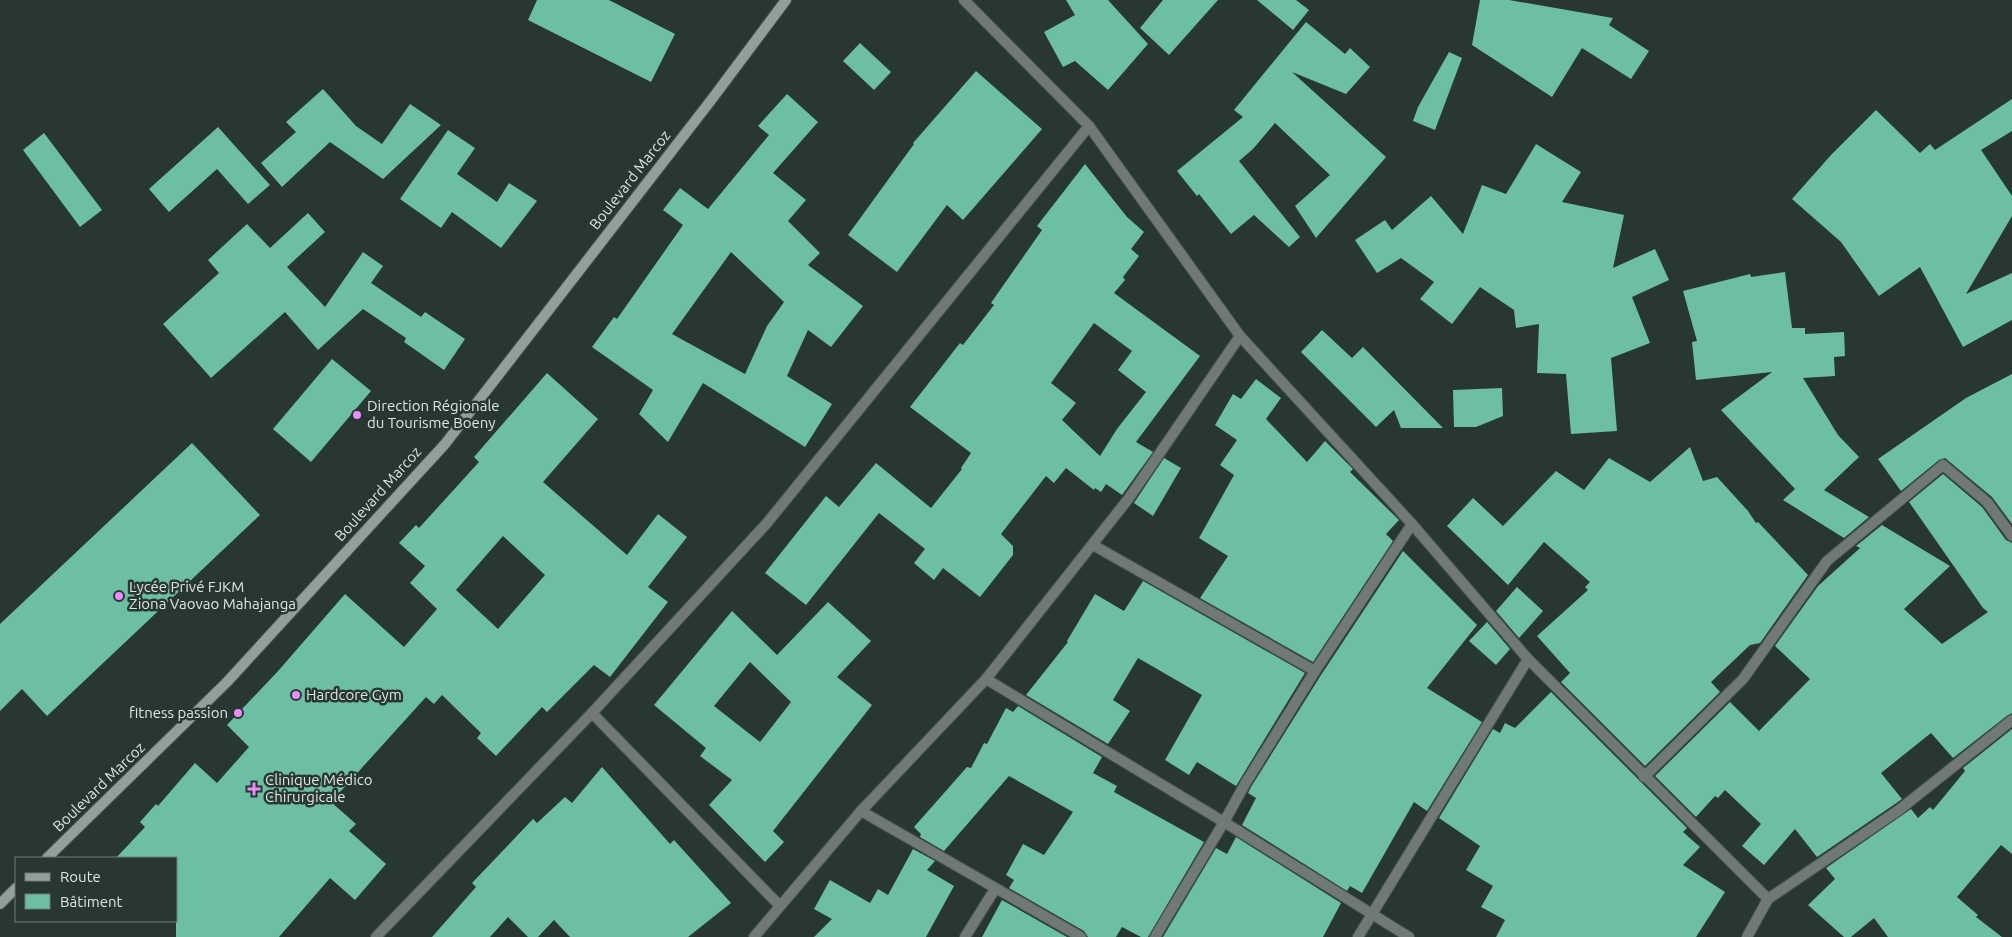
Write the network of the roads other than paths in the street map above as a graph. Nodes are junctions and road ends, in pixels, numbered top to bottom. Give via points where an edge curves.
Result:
1 (786, 0) edge
2 (964, 0) edge
3 (1089, 126) junction
4 (1240, 336) junction
5 (1412, 524) junction
6 (2012, 536) edge
7 (1094, 545) junction
8 (1528, 659) junction
9 (1315, 671) junction
10 (986, 679) junction
11 (592, 714) junction
12 (2012, 720) edge
13 (1644, 777) junction
14 (861, 811) junction
15 (1224, 822) junction
16 (48, 857) edge
17 (15, 889) edge
18 (995, 889) junction
19 (1768, 899) junction
20 (0, 904) edge
21 (780, 906) junction
22 (1371, 915) junction
23 (376, 937) edge
24 (754, 937) edge
25 (965, 937) edge
26 (1081, 937) edge
27 (1155, 937) edge
28 (1358, 937) edge
29 (1409, 937) edge
30 (1747, 937) edge

1 - 16 main road, Boulevard Marcoz via 445,444 227,682
2 - 3 street
3 - 4 street
3 - 11 street via 768,524
4 - 5 street
4 - 7 street
5 - 8 street
5 - 9 street
6 - 13 street via 1987,502 1943,465 1827,562 1743,679
7 - 9 street
7 - 10 street
8 - 13 street
8 - 22 street
9 - 15 street
10 - 14 street
10 - 15 street
11 - 21 street
11 - 23 street
12 - 19 street via 1899,810
13 - 19 street
14 - 18 street
14 - 21 street
15 - 22 street
15 - 27 street
17 - 20 main road
18 - 25 street
18 - 26 street
19 - 30 street
21 - 24 street
22 - 28 street
22 - 29 street

